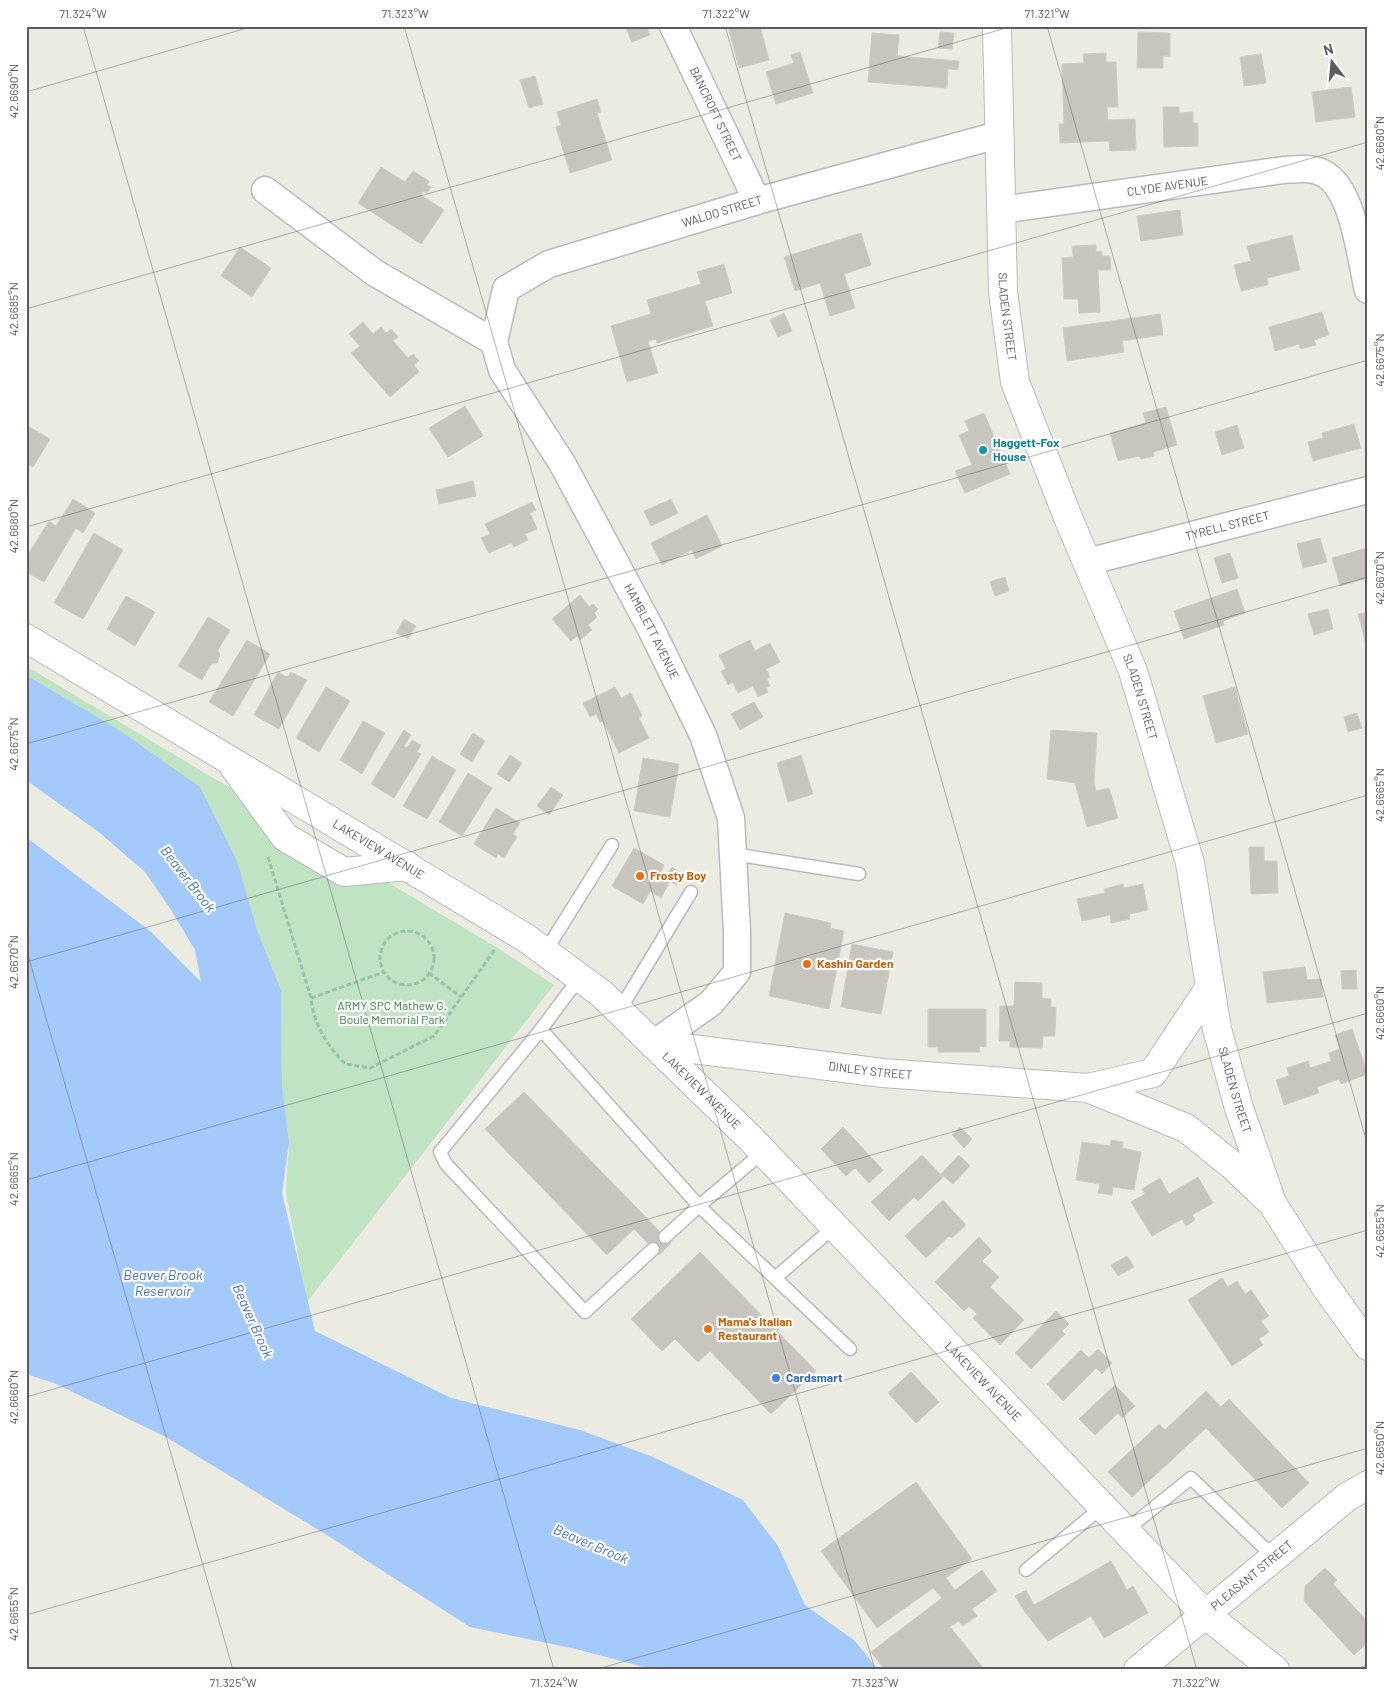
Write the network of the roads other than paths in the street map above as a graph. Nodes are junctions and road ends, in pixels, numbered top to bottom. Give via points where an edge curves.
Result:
1 (672, 26) edge
2 (997, 26) edge
3 (998, 135) junction
4 (265, 190) dead end
5 (757, 201) junction
6 (1001, 210) junction
7 (1368, 290) edge
8 (494, 342) junction
9 (1368, 490) edge
10 (1087, 562) junction
11 (26, 638) edge
12 (228, 758) junction
13 (612, 845) dead end
14 (733, 854) junction
15 (408, 866) junction
16 (859, 874) dead end
17 (691, 892) dead end
18 (546, 952) junction
19 (580, 977) junction
20 (1210, 987) junction
21 (619, 1010) junction
22 (539, 1032) junction
23 (653, 1044) junction
24 (1088, 1088) junction
25 (763, 1152) junction
26 (1272, 1203) junction
27 (699, 1206) junction
28 (834, 1226) junction
29 (665, 1238) dead end
30 (653, 1249) dead end
31 (775, 1278) junction
32 (1368, 1346) edge
33 (850, 1349) dead end
34 (1368, 1485) edge
35 (1102, 1507) junction
36 (1125, 1530) junction
37 (1274, 1557) junction
38 (1026, 1570) dead end
39 (1205, 1614) junction
40 (1138, 1670) edge
41 (1275, 1670) edge

1 - 5 street, BANCROFT STREET
2 - 3 street, SLADEN STREET
3 - 5 street, WALDO STREET
3 - 6 street, SLADEN STREET
4 - 8 street via 375,273
5 - 8 street, WALDO STREET via 550,264 506,289
6 - 7 street, CLYDE AVENUE via 1309,169 1330,178 1346,202
6 - 10 street, SLADEN STREET via 1003,292 1015,382
8 - 14 street, HAMBLETT AVENUE via 502,370 562,463 651,629 702,735 731,818
9 - 10 street, TYRELL STREET
10 - 20 street, SLADEN STREET via 1134,671 1187,854
11 - 12 street, LAKEVIEW AVENUE
12 - 15 street, LAKEVIEW AVENUE
12 - 15 street via 285,837 344,872
13 - 18 lane
14 - 16 lane
14 - 23 street, HAMBLETT AVENUE via 737,972 711,1003
15 - 18 street, LAKEVIEW AVENUE
17 - 21 lane
18 - 19 street, LAKEVIEW AVENUE
19 - 21 street, LAKEVIEW AVENUE
19 - 22 lane
20 - 24 street, DINLEY STREET via 1153,1073
20 - 26 street, SLADEN STREET via 1217,1029 1239,1108
21 - 23 street, LAKEVIEW AVENUE
22 - 27 lane via 546,1035
22 - 30 lane via 440,1152 446,1164 585,1312
23 - 24 street, DINLEY STREET via 883,1073
23 - 25 street, LAKEVIEW AVENUE
24 - 26 street, DINLEY STREET via 1186,1128
25 - 27 lane
25 - 28 street, LAKEVIEW AVENUE
26 - 32 street, SLADEN STREET
27 - 29 lane
27 - 31 lane
28 - 31 lane
28 - 35 street, LAKEVIEW AVENUE
31 - 33 lane
34 - 37 street, PLEASANT STREET via 1347,1497
35 - 36 street, LAKEVIEW AVENUE
35 - 38 lane
36 - 37 lane via 1191,1478
36 - 39 street, LAKEVIEW AVENUE
37 - 39 street, PLEASANT STREET
39 - 40 street, PLEASANT STREET
39 - 41 street, LAKEVIEW AVENUE

